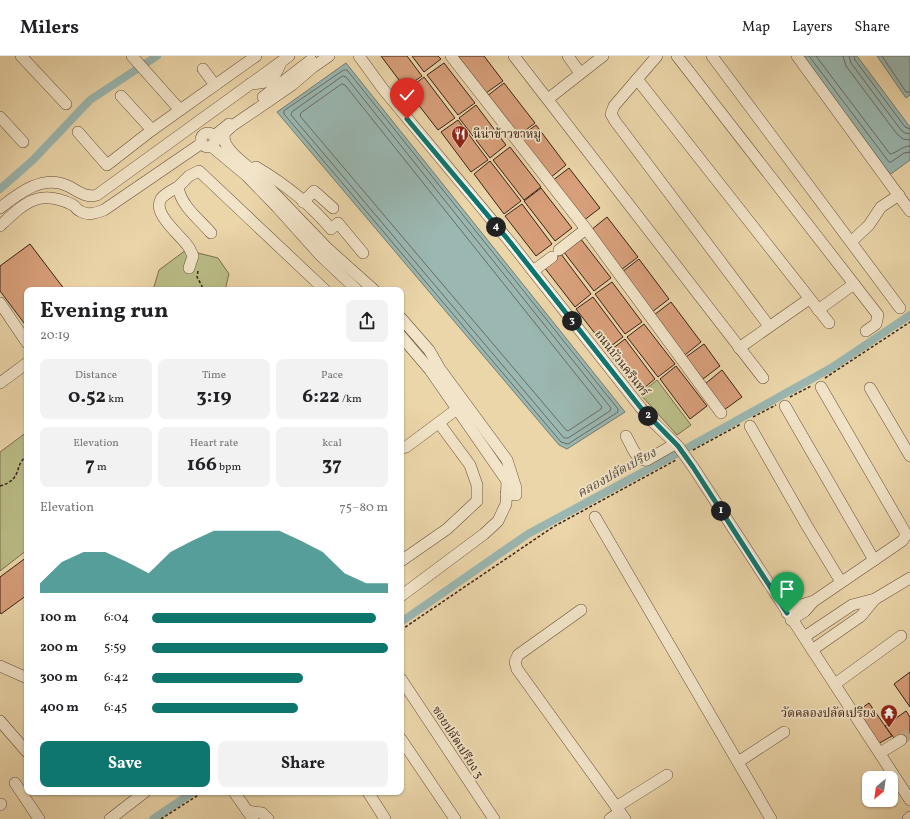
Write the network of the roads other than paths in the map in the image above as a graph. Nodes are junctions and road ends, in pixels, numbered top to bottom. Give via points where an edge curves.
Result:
1 (21, 56) edge
2 (256, 56) edge
3 (315, 56) edge
4 (329, 56) edge
5 (359, 56) edge
6 (451, 56) edge
7 (514, 56) edge
8 (568, 56) edge
9 (602, 56) edge
10 (657, 56) edge
11 (677, 56) edge
12 (712, 56) edge
13 (797, 56) edge
14 (133, 57) edge
15 (285, 59) edge
16 (203, 70) dead end
17 (580, 73) junction
18 (637, 79) junction
19 (215, 85) junction
20 (121, 96) dead end
21 (548, 99) junction
22 (66, 104) dead end
23 (180, 110) junction
24 (0, 117) edge
25 (152, 130) junction
26 (78, 132) dead end
27 (24, 142) dead end
28 (209, 142) junction
29 (250, 173) junction
30 (178, 186) junction
31 (899, 195) junction
32 (303, 202) junction
33 (0, 208) edge
34 (333, 208) dead end
35 (910, 211) edge
36 (0, 226) edge
37 (586, 230) junction
38 (211, 233) dead end
39 (851, 242) junction
40 (363, 253) dead end
41 (194, 269) road end
42 (533, 271) junction
43 (854, 284) junction
44 (321, 287) edge
45 (354, 287) edge
46 (371, 287) edge
47 (809, 299) junction
48 (0, 303) edge
49 (900, 308) dead end
50 (818, 310) junction
51 (404, 321) edge
52 (829, 323) dead end
53 (769, 326) junction
54 (866, 331) dead end
55 (24, 339) edge
56 (404, 340) edge
57 (739, 348) junction
58 (24, 365) edge
59 (763, 378) dead end
60 (0, 383) edge
61 (818, 384) road end
62 (870, 388) dead end
63 (783, 403) road end
64 (457, 409) junction
65 (721, 413) dead end
66 (439, 423) junction
67 (748, 423) road end
68 (626, 436) dead end
69 (676, 445) junction
70 (404, 447) edge
71 (910, 456) edge
72 (506, 494) junction
73 (595, 517) dead end
74 (404, 559) edge
75 (874, 560) junction
76 (910, 578) edge
77 (841, 582) junction
78 (404, 594) edge
79 (875, 599) junction
80 (581, 610) dead end
81 (789, 616) junction
82 (901, 636) dead end
83 (804, 637) junction
84 (812, 650) junction
85 (0, 666) edge
86 (24, 674) edge
87 (404, 684) edge
88 (835, 684) junction
89 (0, 721) edge
90 (784, 732) dead end
91 (901, 740) tunnel mouth
92 (404, 743) edge
93 (24, 749) edge
94 (880, 753) junction
95 (738, 762) junction
96 (667, 775) dead end
97 (15, 783) dead end
98 (138, 795) edge
99 (236, 795) edge
100 (370, 795) edge
101 (910, 800) edge
102 (620, 813) edge
103 (250, 815) edge
104 (39, 819) edge
105 (110, 819) edge
106 (268, 819) edge
107 (385, 819) edge
108 (455, 819) edge
109 (494, 819) edge
110 (610, 819) edge
111 (771, 819) edge

1 - 22 street
2 - 19 street
3 - 28 street
4 - 29 street via 232,126 225,134 225,142 231,152
5 - 42 street, ถนนบัวนครินทร์ via 383,89
6 - 37 street
7 - 21 street
8 - 17 street
9 - 17 street
10 - 18 street
11 - 43 street
12 - 39 street
13 - 31 street
14 - 23 street
15 - 33 street via 276,76 266,83 249,84 97,195 83,195 66,185 50,182 22,191
16 - 19 street
17 - 21 street
18 - 47 street
18 - 53 street via 614,106 611,114
19 - 23 street
20 - 25 street
21 - 57 street
23 - 25 street
24 - 27 street
25 - 26 street via 107,165
28 - 29 street
28 - 36 street via 104,210 93,214 81,212 62,201 40,198 20,206
29 - 32 street via 256,167 267,173
29 - 45 street via 321,256
29 - 46 street
30 - 38 street via 187,207
30 - 41 street via 166,194 158,206 161,214 188,246 193,256
30 - 44 street via 189,176 199,171 202,173
31 - 35 street
31 - 39 street via 881,207 864,231
32 - 34 street via 314,191
32 - 40 street via 331,229 338,222
37 - 42 street
37 - 65 street
39 - 49 street
42 - 69 street, ถนนบัวนครินทร์ via 641,408
43 - 50 street
43 - 54 street via 878,315 876,324
47 - 50 street
47 - 53 street
48 - 55 street
50 - 52 street
51 - 72 street via 429,350 440,369 507,460 516,495
53 - 57 street
56 - 64 street via 430,370
57 - 59 street
58 - 60 street
61 - 75 street via 905,532 902,541
62 - 71 street
63 - 75 street
64 - 66 street
64 - 72 street via 507,481
66 - 70 street
66 - 74 street via 470,465 477,485 477,501 447,528
67 - 77 street
68 - 69 street via 639,459 643,461
69 - 81 street, ถนนบัวนครินทร์ via 693,467
72 - 78 street via 506,504 498,521
73 - 95 street
75 - 77 street
76 - 79 street
77 - 81 street via 814,601 798,606
79 - 83 street via 852,605
79 - 84 street via 861,616
80 - 102 street via 518,655 515,662 517,669
81 - 83 street, ถนนบัวนครินทร์
82 - 88 street
83 - 84 street, ถนนบัวนครินทร์
84 - 88 street, ถนนบัวนครินทร์
85 - 86 street
87 - 109 street, ซอยปลัดเปรียง 3
88 - 94 street, ถนนบัวนครินทร์
89 - 93 street
90 - 95 street
91 - 94 street
92 - 108 street
94 - 101 street, ถนนบัวนครินทร์
95 - 111 street
96 - 102 street
97 - 104 street
98 - 105 street
99 - 103 street
100 - 107 street
102 - 110 street
103 - 106 street via 262,814

